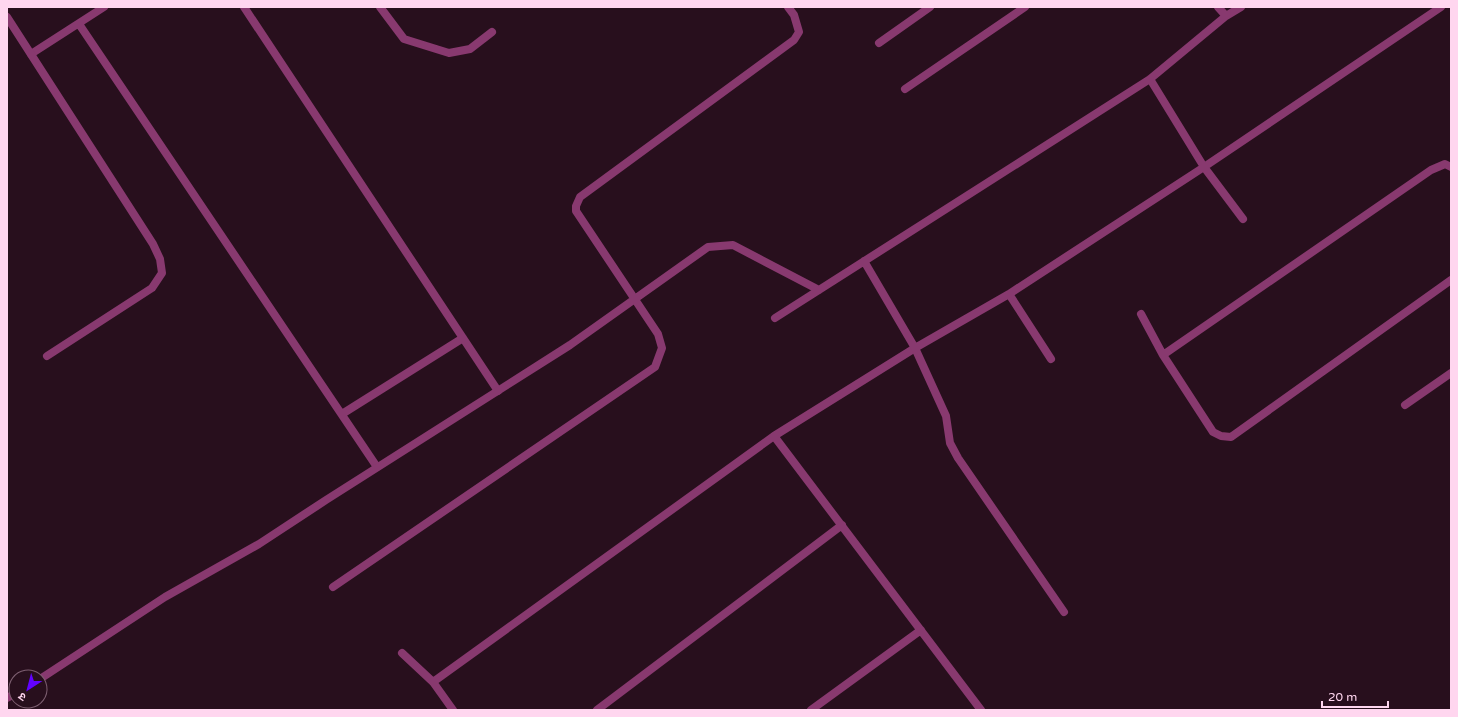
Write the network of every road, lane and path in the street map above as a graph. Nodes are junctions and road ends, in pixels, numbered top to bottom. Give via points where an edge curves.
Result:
1 (104, 7) edge
2 (244, 7) edge
3 (380, 7) edge
4 (788, 7) edge
5 (930, 7) edge
6 (1025, 7) edge
7 (1218, 7) edge
8 (1241, 7) edge
9 (1442, 7) edge
10 (1226, 16) junction
11 (7, 17) edge
12 (78, 24) junction
13 (492, 32) dead end
14 (879, 43) dead end
15 (31, 54) junction
16 (1150, 79) junction
17 (906, 89) dead end
18 (1451, 167) edge
19 (1204, 168) junction
20 (1243, 219) dead end
21 (864, 261) junction
22 (1451, 280) edge
23 (819, 290) junction
24 (1009, 294) junction
25 (636, 298) junction
26 (1141, 314) dead end
27 (774, 318) dead end
28 (463, 338) junction
29 (915, 348) junction
30 (1163, 355) junction
31 (47, 356) dead end
32 (1051, 359) dead end
33 (1451, 373) edge
34 (498, 391) junction
35 (1405, 405) dead end
36 (342, 414) junction
37 (774, 436) junction
38 (377, 467) junction
39 (842, 525) junction
40 (333, 587) dead end
41 (1064, 612) dead end
42 (920, 630) junction
43 (402, 653) dead end
44 (48, 674) edge
45 (432, 682) junction
46 (453, 710) edge
47 (596, 710) edge
48 (811, 710) edge
49 (981, 710) edge

1 - 12 street
2 - 28 street
3 - 13 street via 404,39 449,53 470,49
4 - 25 street via 794,15 799,32 794,40 580,197 576,211
5 - 14 street
6 - 17 street
7 - 10 street
8 - 10 street
9 - 19 street
10 - 16 street
11 - 15 street
12 - 15 street
12 - 36 street
15 - 31 street via 153,244 160,259 162,273 152,288
16 - 19 street
16 - 21 street
18 - 30 street via 1445,164 1431,170
19 - 20 street
19 - 24 street
21 - 23 street
21 - 29 street
22 - 30 street via 1231,437 1213,432
23 - 25 street via 733,245 708,247
23 - 27 street
24 - 29 street
24 - 32 street
25 - 34 street via 570,345
25 - 40 street via 658,334 662,348 655,367
26 - 30 street
28 - 34 street
28 - 36 street
29 - 37 street
29 - 41 street via 946,416 950,442 958,458
33 - 35 street
34 - 38 street
36 - 38 street
37 - 39 street
37 - 45 street
38 - 44 street via 259,544 165,597
39 - 42 street
39 - 47 street
42 - 48 street
42 - 49 street
43 - 45 street
45 - 46 street

